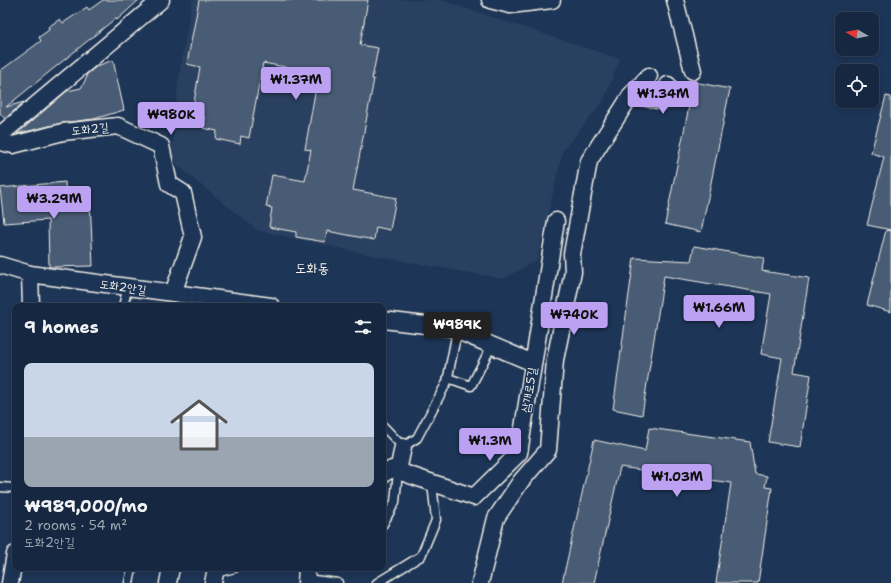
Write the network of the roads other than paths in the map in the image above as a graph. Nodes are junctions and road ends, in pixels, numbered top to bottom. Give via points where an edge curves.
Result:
1 (161, 0) edge
2 (490, 0) edge
3 (552, 0) edge
4 (675, 0) edge
5 (693, 71) dead end
6 (649, 76) dead end
7 (668, 85) dead end
8 (631, 95) junction
9 (0, 135) edge
10 (0, 142) edge
11 (556, 221) dead end
12 (0, 265) edge
13 (30, 274) junction
14 (128, 287) junction
15 (173, 293) junction
16 (31, 303) edge
17 (124, 303) edge
18 (215, 303) edge
19 (386, 320) edge
20 (457, 331) junction
21 (492, 345) junction
22 (533, 363) junction
23 (448, 378) junction
24 (386, 429) edge
25 (404, 447) junction
26 (390, 472) edge
27 (432, 483) junction
28 (0, 487) edge
29 (12, 488) edge
30 (386, 518) edge
31 (12, 571) edge
32 (131, 571) edge
33 (170, 571) edge
34 (224, 571) edge
35 (214, 574) edge
36 (306, 577) edge
37 (10, 583) edge
38 (129, 583) edge
39 (168, 583) edge
40 (338, 583) edge
41 (377, 583) edge
42 (480, 583) edge

1 - 9 street
2 - 3 street via 510,6
4 - 5 street
6 - 8 street
7 - 8 street via 662,102
8 - 42 street via 589,161 572,254 573,272 555,360 548,450 521,481 496,518
10 - 15 street, 도화2길 via 13,145 64,132 118,126 161,146 169,184 183,193 193,237
11 - 22 street, 삼개로5길
12 - 13 street, 도화2안길
13 - 14 street, 도화2안길
13 - 16 street
14 - 15 street, 도화2안길
14 - 17 lane
15 - 18 street, 도화2안길
19 - 20 street via 451,328
20 - 21 street
20 - 23 lane
21 - 22 street
21 - 23 lane via 472,386
22 - 27 street, 삼개로5길 via 519,453 474,497
23 - 25 lane via 417,438
24 - 25 lane
25 - 26 street
26 - 27 street, 삼개로5길
26 - 30 lane via 395,502
27 - 41 lane via 436,520 421,556
28 - 29 lane
31 - 37 street
32 - 38 lane
33 - 39 street
34 - 35 lane
36 - 40 lane

